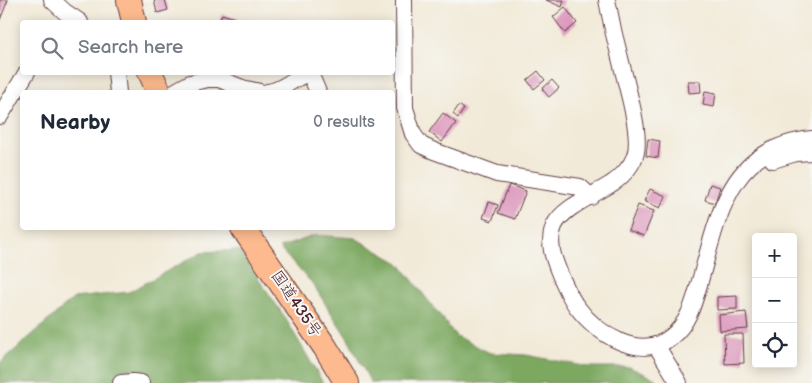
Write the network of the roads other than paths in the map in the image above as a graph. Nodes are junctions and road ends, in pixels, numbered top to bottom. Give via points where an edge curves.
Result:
1 (52, 0) edge
2 (129, 0) edge
3 (404, 0) edge
4 (607, 0) edge
5 (65, 11) edge
6 (77, 20) edge
7 (134, 20) edge
8 (25, 75) edge
9 (116, 75) edge
10 (151, 75) edge
11 (303, 75) edge
12 (308, 75) edge
13 (117, 90) edge
14 (158, 90) edge
15 (178, 90) edge
16 (251, 90) edge
17 (278, 90) edge
18 (317, 90) edge
19 (399, 108) edge
20 (0, 116) edge
21 (812, 139) edge
22 (812, 152) edge
23 (756, 160) junction
24 (591, 197) junction
25 (244, 230) edge
26 (656, 345) junction
27 (121, 383) edge
28 (141, 383) edge
29 (347, 383) edge
30 (679, 383) edge

1 - 5 street
2 - 7 highway
3 - 19 street
4 - 24 street via 635,121 635,154 618,180
5 - 6 street
8 - 20 street
9 - 13 street
10 - 14 highway
11 - 17 street
12 - 18 street
15 - 16 street via 190,83 219,79
19 - 24 street via 421,145 497,174 580,187
21 - 23 street via 778,147
22 - 23 street via 767,162
23 - 26 street via 740,174 721,211 692,309 682,326 670,338
24 - 26 street via 566,211 556,222 551,243 557,267 577,307 588,319 622,343 635,347
25 - 29 highway, 国道435号
26 - 30 street
27 - 28 street

